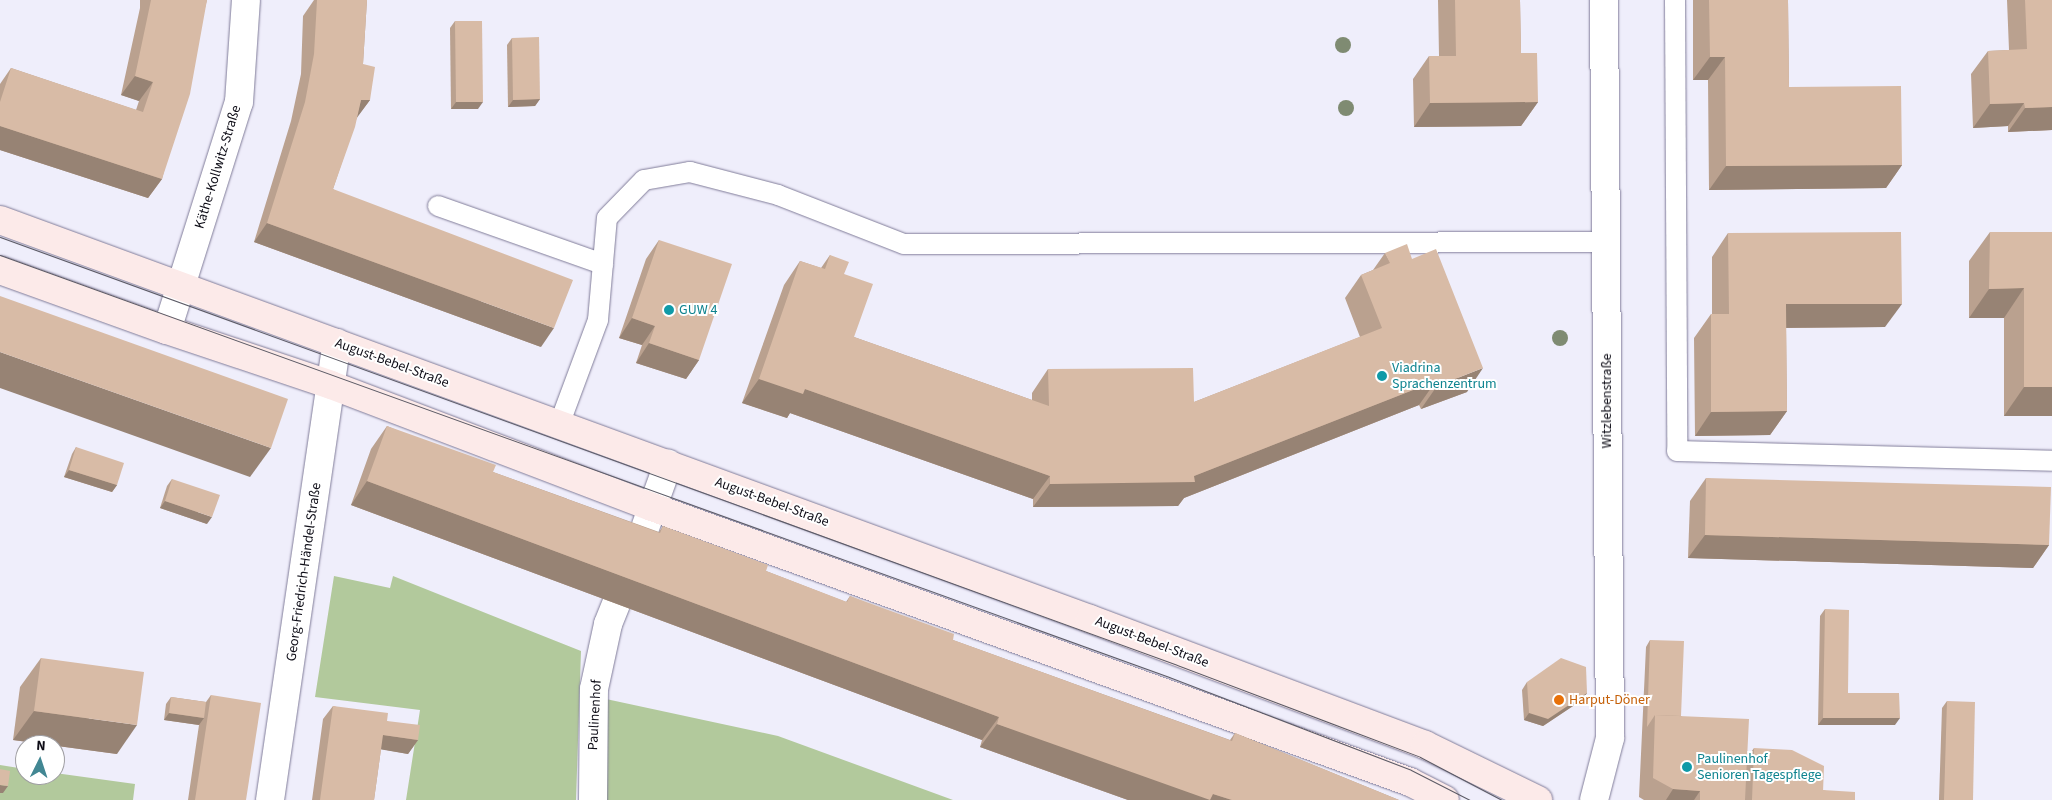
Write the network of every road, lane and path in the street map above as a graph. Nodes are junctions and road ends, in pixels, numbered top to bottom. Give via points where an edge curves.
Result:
1 (246, 0) edge
2 (1604, 0) edge
3 (1675, 0) edge
4 (438, 206) dead end
5 (0, 220) edge
6 (1606, 242) junction
7 (603, 264) junction
8 (0, 270) edge
9 (181, 285) junction
10 (167, 330) junction
11 (337, 343) junction
12 (331, 386) junction
13 (560, 425) junction
14 (2052, 461) edge
15 (668, 464) junction
16 (652, 507) junction
17 (636, 553) edge
18 (616, 604) dead end
19 (270, 800) edge
20 (593, 800) edge
21 (1444, 800) edge
22 (1538, 800) edge
23 (1594, 800) edge

1 - 9 street, Käthe-Kollwitz-Straße via 238,102
2 - 6 street, Witzlebenstraße
3 - 14 lane via 1677,451
4 - 7 lane
5 - 9 street, August-Bebel-Straße
6 - 7 lane via 904,244 778,195 690,172 644,180 607,218
6 - 23 street, Witzlebenstraße via 1610,738
7 - 13 lane via 598,320
8 - 10 street
9 - 10 street, Käthe-Kollwitz-Straße
9 - 11 street, August-Bebel-Straße
10 - 12 street
11 - 12 street, Georg-Friedrich-Händel-Straße
11 - 13 street, August-Bebel-Straße
12 - 16 street
12 - 19 street, Georg-Friedrich-Händel-Straße
13 - 15 street, August-Bebel-Straße
15 - 16 street
15 - 22 street, August-Bebel-Straße via 1426,745
16 - 17 street
16 - 21 street via 1392,776
18 - 20 street, Paulinenhof via 608,624 594,689

